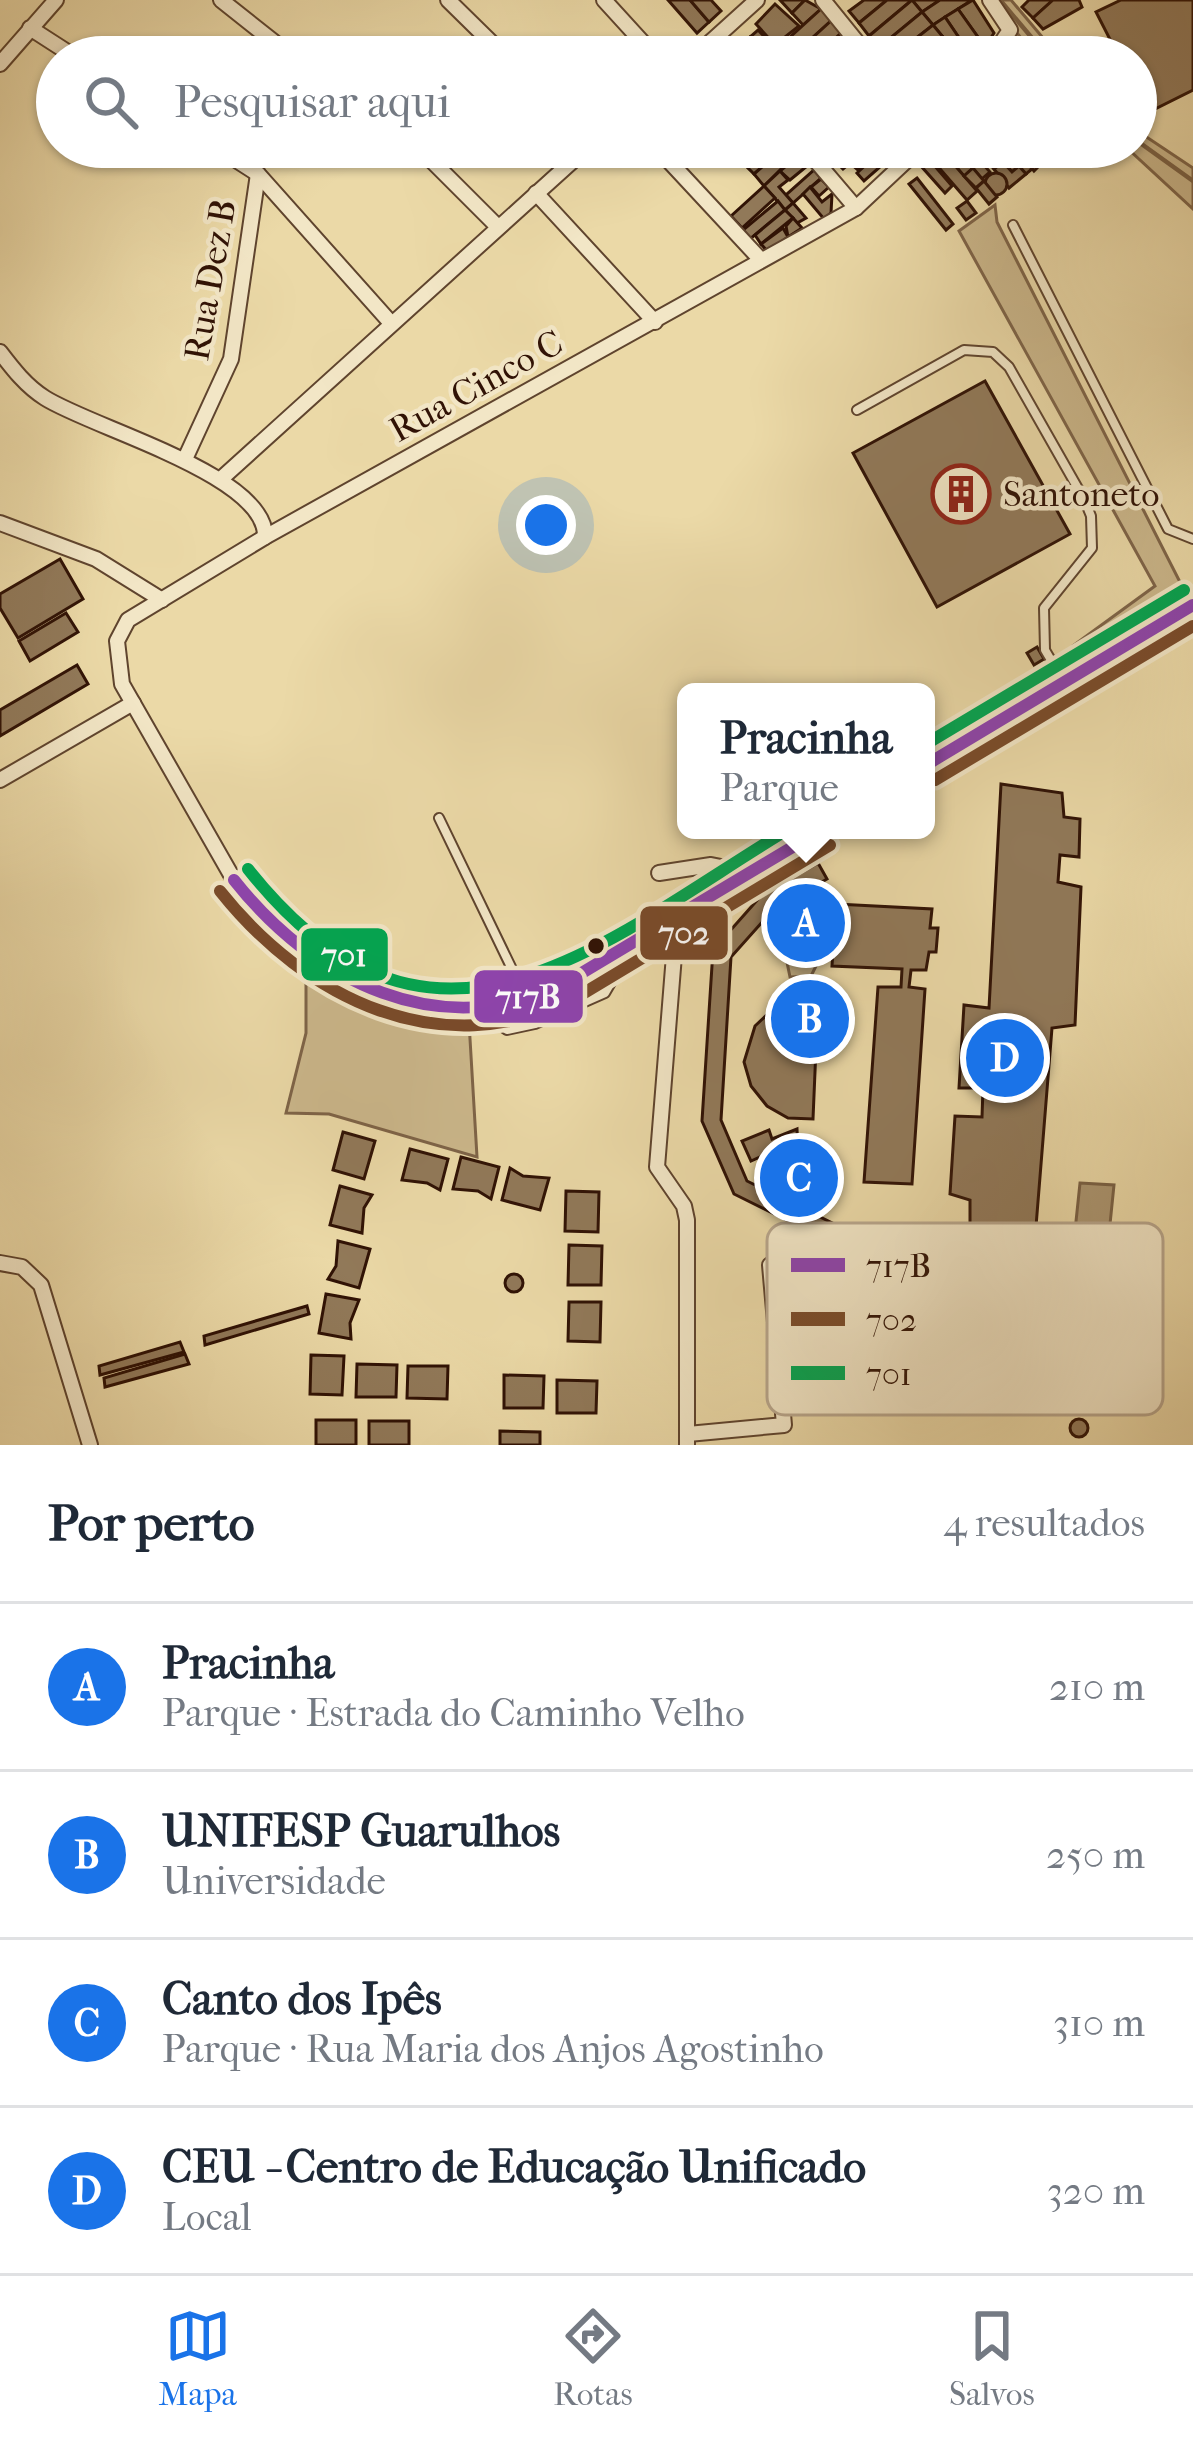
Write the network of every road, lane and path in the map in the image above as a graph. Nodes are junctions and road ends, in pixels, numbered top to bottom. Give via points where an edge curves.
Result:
1 (56, 0) edge
2 (221, 0) edge
3 (448, 0) edge
4 (604, 0) edge
5 (757, 0) edge
6 (823, 0) edge
7 (990, 0) edge
8 (30, 28) junction
9 (42, 36) edge
10 (266, 36) edge
11 (485, 36) edge
12 (637, 36) edge
13 (717, 36) edge
14 (852, 36) edge
15 (1005, 36) edge
16 (0, 64) edge
17 (250, 168) edge
18 (439, 168) edge
19 (564, 168) edge
20 (676, 168) edge
21 (822, 168) edge
22 (899, 168) edge
23 (258, 173) junction
24 (536, 193) junction
25 (856, 208) junction
26 (496, 226) junction
27 (1012, 226) dead end
28 (761, 260) junction
29 (390, 322) junction
30 (655, 322) junction
31 (0, 352) edge
32 (857, 410) dead end
33 (185, 459) junction
34 (222, 478) junction
35 (0, 523) edge
36 (266, 537) junction
37 (1193, 539) edge
38 (162, 600) junction
39 (1193, 605) edge
40 (1065, 683) junction
41 (133, 704) junction
42 (935, 760) edge
43 (0, 780) edge
44 (439, 818) dead end
45 (807, 839) edge
46 (659, 873) dead end
47 (751, 874) junction
48 (677, 918) junction
49 (633, 944) junction
50 (526, 999) junction
51 (473, 1006) junction
52 (0, 1264) edge
53 (783, 1415) edge
54 (687, 1440) edge
55 (90, 1445) edge

1 - 8 street
2 - 10 street
3 - 11 street
4 - 12 street
5 - 13 street
6 - 14 street
7 - 15 street via 1010,28
8 - 9 street
8 - 16 street
17 - 23 street
18 - 26 street
19 - 24 street
20 - 28 street
21 - 25 street
22 - 25 street, Rua Cinco C
23 - 29 street
23 - 33 street, Rua Dez B via 231,359
24 - 26 street
24 - 30 street
25 - 28 street, Rua Cinco C
26 - 29 street
27 - 37 lane via 1168,529
28 - 30 street, Rua Cinco C
29 - 34 street
30 - 36 street, Rua Cinco C
31 - 33 street via 43,397
32 - 40 lane via 964,350 993,352 1009,367 1091,516 1092,548 1044,608 1046,650
33 - 34 street
34 - 36 street via 264,523
35 - 38 street via 96,560
36 - 38 street, Rua Cinco C
38 - 41 street, Rua Cinco C via 128,620 117,640 117,665
39 - 40 street
40 - 42 street
41 - 43 street
41 - 51 street via 234,880 305,959 377,996
44 - 50 lane
45 - 47 street
46 - 47 street via 712,865
47 - 48 street
48 - 49 street
48 - 54 street via 657,1167 687,1220
49 - 50 street
49 - 51 lane via 605,992 535,1024 507,1030
50 - 51 street
52 - 55 street via 22,1267 41,1286
53 - 54 street via 784,1425

